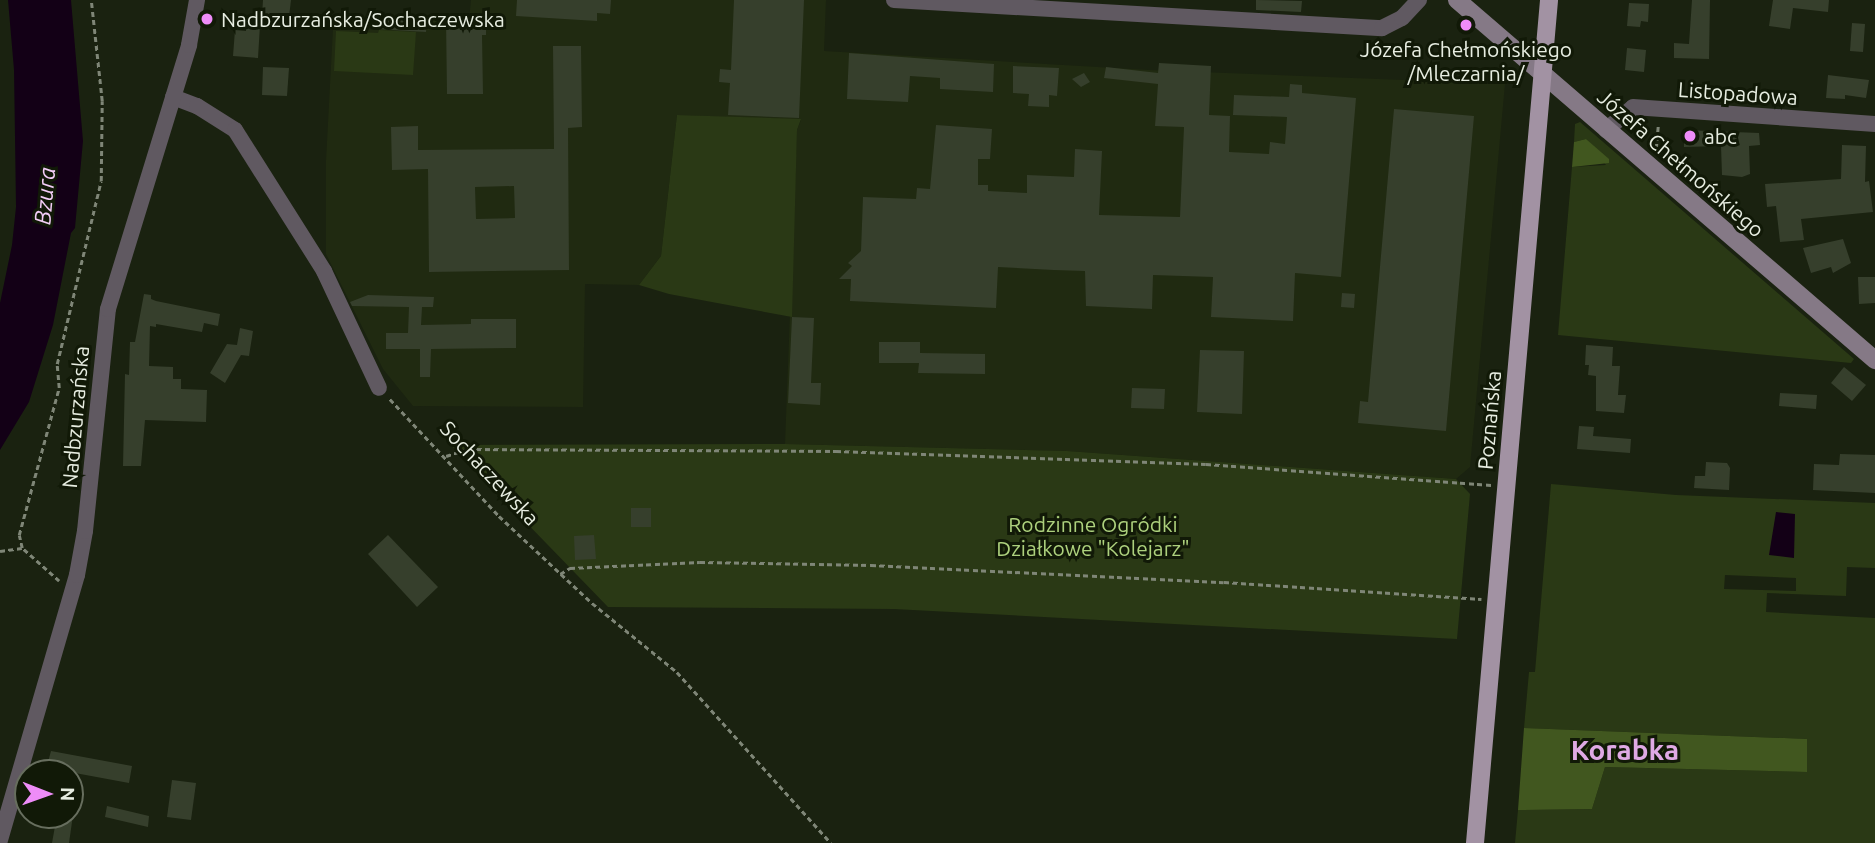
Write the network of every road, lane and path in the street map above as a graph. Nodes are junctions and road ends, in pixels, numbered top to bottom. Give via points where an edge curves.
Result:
1 (91, 0) edge
2 (197, 0) edge
3 (894, 0) edge
4 (1419, 0) edge
5 (1457, 0) edge
6 (1549, 0) edge
7 (1542, 75) junction
8 (173, 97) junction
9 (1659, 109) junction
10 (1875, 124) edge
11 (1606, 130) junction
12 (1659, 159) dead end
13 (1875, 360) edge
14 (379, 388) joint
15 (446, 456) junction
16 (1492, 485) dead end
17 (22, 548) junction
18 (0, 551) edge
19 (560, 574) junction
20 (65, 585) dead end
21 (1482, 599) dead end
22 (0, 839) edge
23 (831, 843) edge
24 (1475, 843) edge

1 - 17 path via 102,101 101,181 57,364 59,388 19,535
2 - 8 street, Nadbzurzańska
3 - 4 street via 1382,28 1402,18
5 - 7 street, Józefa Chełmońskiego
6 - 7 main road, Poznańska
7 - 11 street, Józefa Chełmońskiego
7 - 24 main road, Poznańska
8 - 14 street via 235,130 324,271
8 - 22 street, Nadbzurzańska via 108,309 77,575
9 - 10 street, Listopadowa
9 - 11 street, Listopadowa via 1633,107
9 - 12 path
11 - 13 street, Józefa Chełmońskiego
14 - 15 path, Sochaczewska
15 - 16 path via 468,449 849,451 1194,463
15 - 19 path, Sochaczewska via 499,516
17 - 18 path
17 - 20 path
19 - 21 path via 570,568 700,562 871,565
19 - 23 path, Sochaczewska via 677,672

